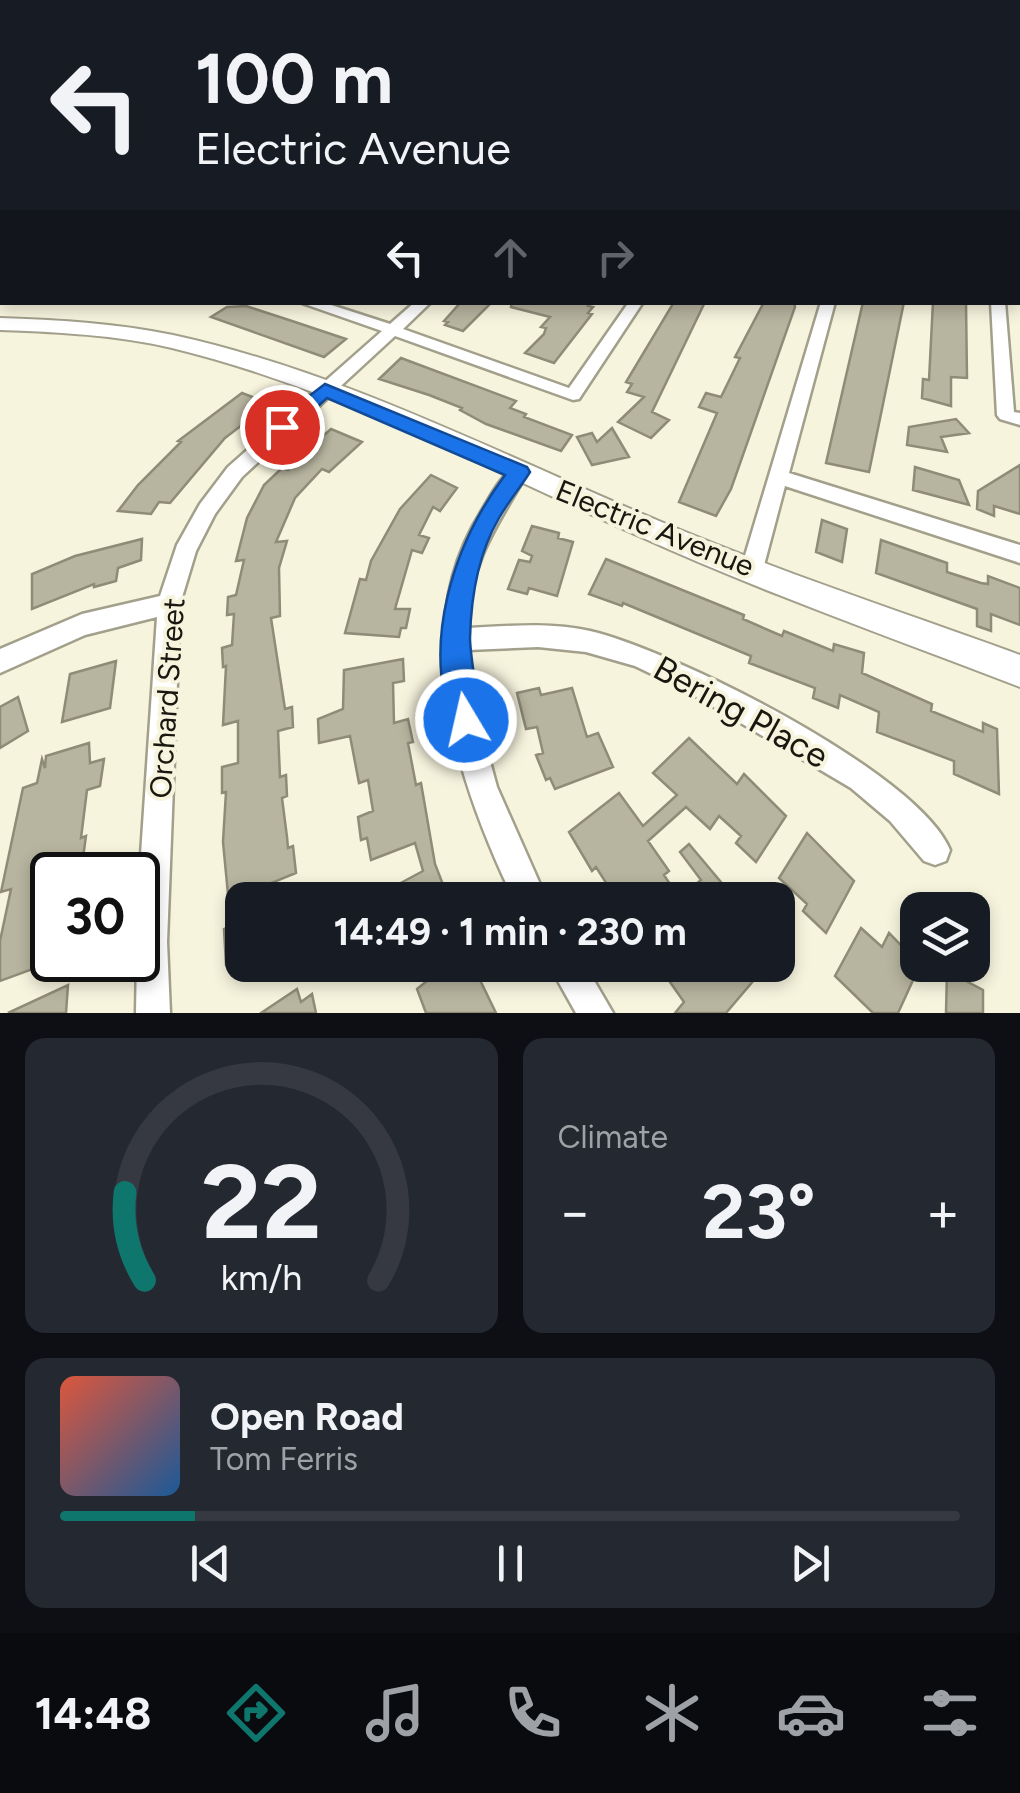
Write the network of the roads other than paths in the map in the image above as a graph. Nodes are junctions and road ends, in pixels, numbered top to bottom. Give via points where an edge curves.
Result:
1 (79, 305) edge
2 (315, 305) edge
3 (421, 305) edge
4 (634, 305) edge
5 (827, 305) edge
6 (998, 305) edge
7 (0, 324) edge
8 (57, 325) junction
9 (393, 330) junction
10 (325, 390) junction
11 (1013, 417) edge
12 (519, 472) junction
13 (776, 476) junction
14 (1020, 554) edge
15 (752, 569) junction
16 (170, 604) junction
17 (457, 640) junction
18 (0, 661) edge
19 (1020, 670) edge
20 (935, 850) dead end
21 (522, 882) edge
22 (577, 982) edge
23 (153, 1013) edge
24 (596, 1013) edge

1 - 8 street
2 - 9 street
3 - 9 street, Orchard Street
4 - 9 street via 573,394
5 - 13 street
6 - 11 street
7 - 8 street, Electric Avenue
8 - 10 street, Electric Avenue via 193,344
9 - 10 street, Orchard Street
10 - 12 street, Electric Avenue
10 - 16 street, Orchard Street via 248,458 207,509
12 - 15 street, Electric Avenue
12 - 17 street via 474,544 461,582
13 - 14 street
13 - 15 street
15 - 19 street, Electric Avenue
16 - 18 street via 82,625
16 - 23 street, Orchard Street
17 - 20 street, Bering Place via 538,636 639,656 860,778
17 - 21 street via 459,694 479,772
22 - 24 street

